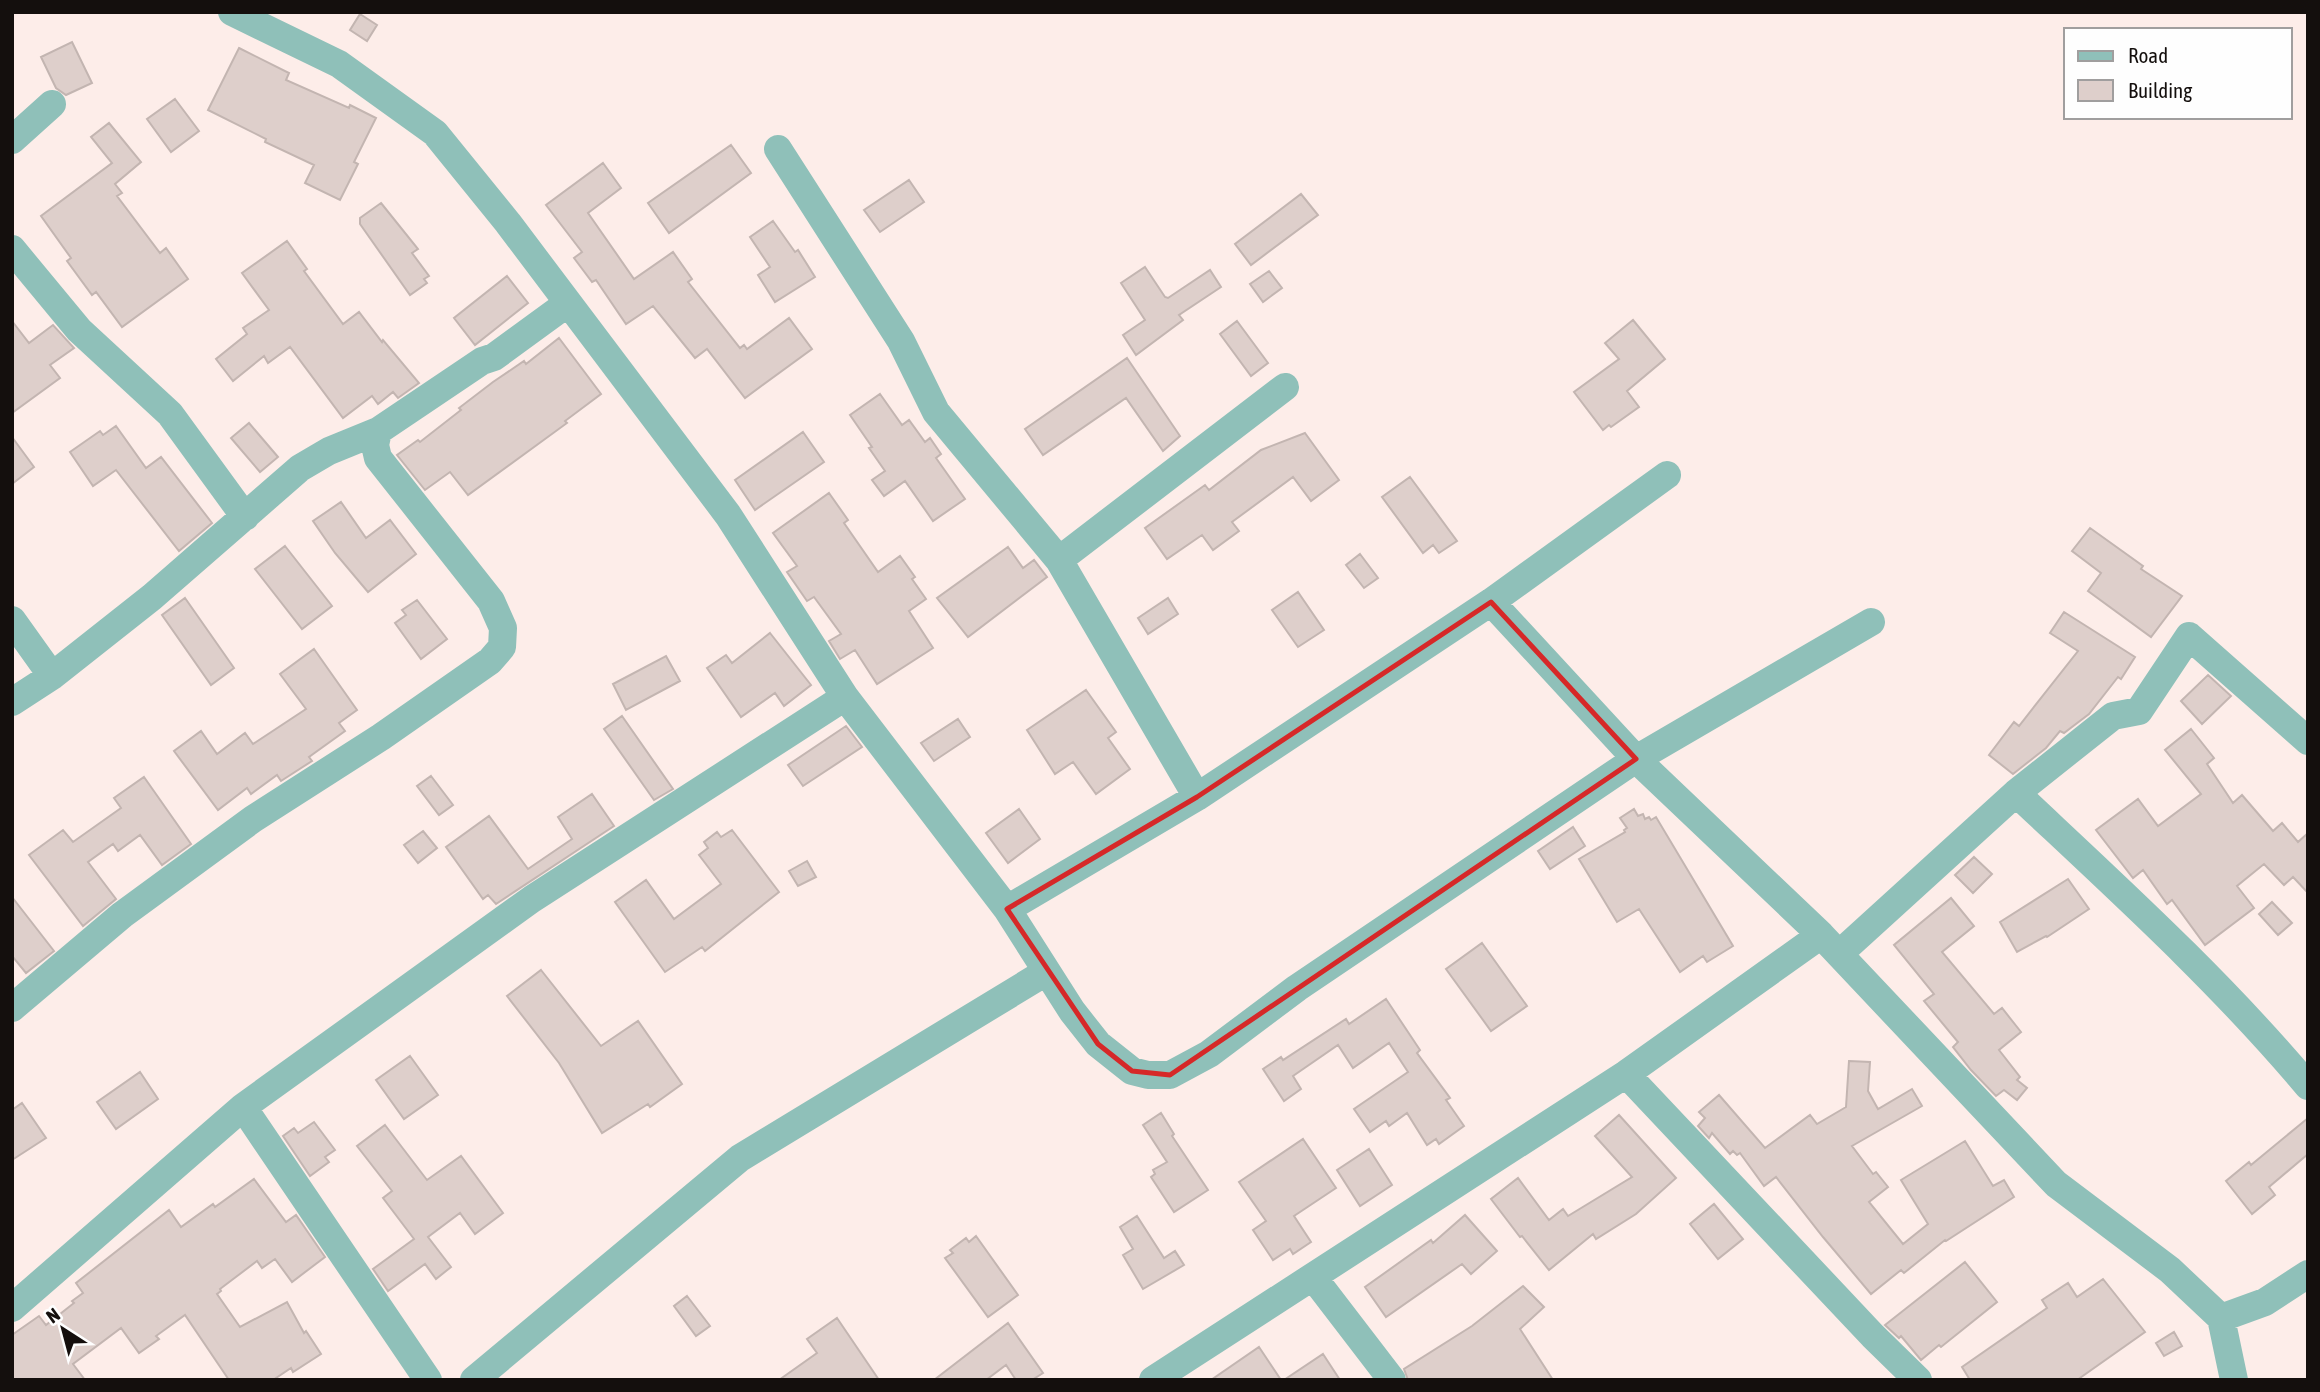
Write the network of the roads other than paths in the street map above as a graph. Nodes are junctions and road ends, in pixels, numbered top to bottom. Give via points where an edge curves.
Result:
1 (232, 12) edge
2 (52, 104) dead end
3 (12, 140) edge
4 (778, 149) dead end
5 (12, 249) edge
6 (568, 303) junction
7 (1285, 387) dead end
8 (378, 431) junction
9 (1667, 475) dead end
10 (245, 517) junction
11 (1059, 560) junction
12 (1491, 602) junction
13 (12, 620) edge
14 (1871, 622) dead end
15 (52, 676) junction
16 (845, 697) junction
17 (12, 702) edge
18 (2308, 741) edge
19 (1636, 759) junction
20 (2016, 793) junction
21 (1196, 797) junction
22 (1007, 909) junction
23 (1830, 944) junction
24 (1046, 972) junction
25 (12, 1008) edge
26 (1626, 1074) junction
27 (2308, 1086) edge
28 (243, 1107) junction
29 (2308, 1274) edge
30 (1313, 1277) junction
31 (12, 1308) edge
32 (2221, 1318) junction
33 (477, 1379) edge
34 (428, 1380) edge
35 (1153, 1380) edge
36 (1392, 1380) edge
37 (1918, 1380) edge
38 (2234, 1380) edge

1 - 6 street via 339,64 435,133
2 - 3 street
4 - 11 street via 901,341 936,412
5 - 10 street via 79,330 170,414
6 - 8 street
6 - 16 street via 728,515
7 - 11 street
8 - 10 street via 300,468
8 - 25 street via 378,458 491,601 503,628 502,647 457,684 253,819 133,907
9 - 12 street
10 - 15 street
11 - 21 street
12 - 19 street
12 - 21 street
13 - 15 street
14 - 19 street
15 - 17 street
16 - 22 street
16 - 28 street via 532,899
18 - 20 street via 2189,636 2139,711 2113,716
19 - 23 street
19 - 24 street via 1297,988 1209,1054 1170,1075 1132,1072 1098,1044
20 - 23 street
20 - 27 street via 2161,929
21 - 22 street
22 - 24 street
23 - 26 street
23 - 32 street via 2056,1184 2170,1270
24 - 33 street via 740,1158
26 - 30 street
26 - 37 street
28 - 31 street
28 - 34 street
29 - 32 street via 2265,1302
30 - 35 street
30 - 36 street
32 - 38 street

